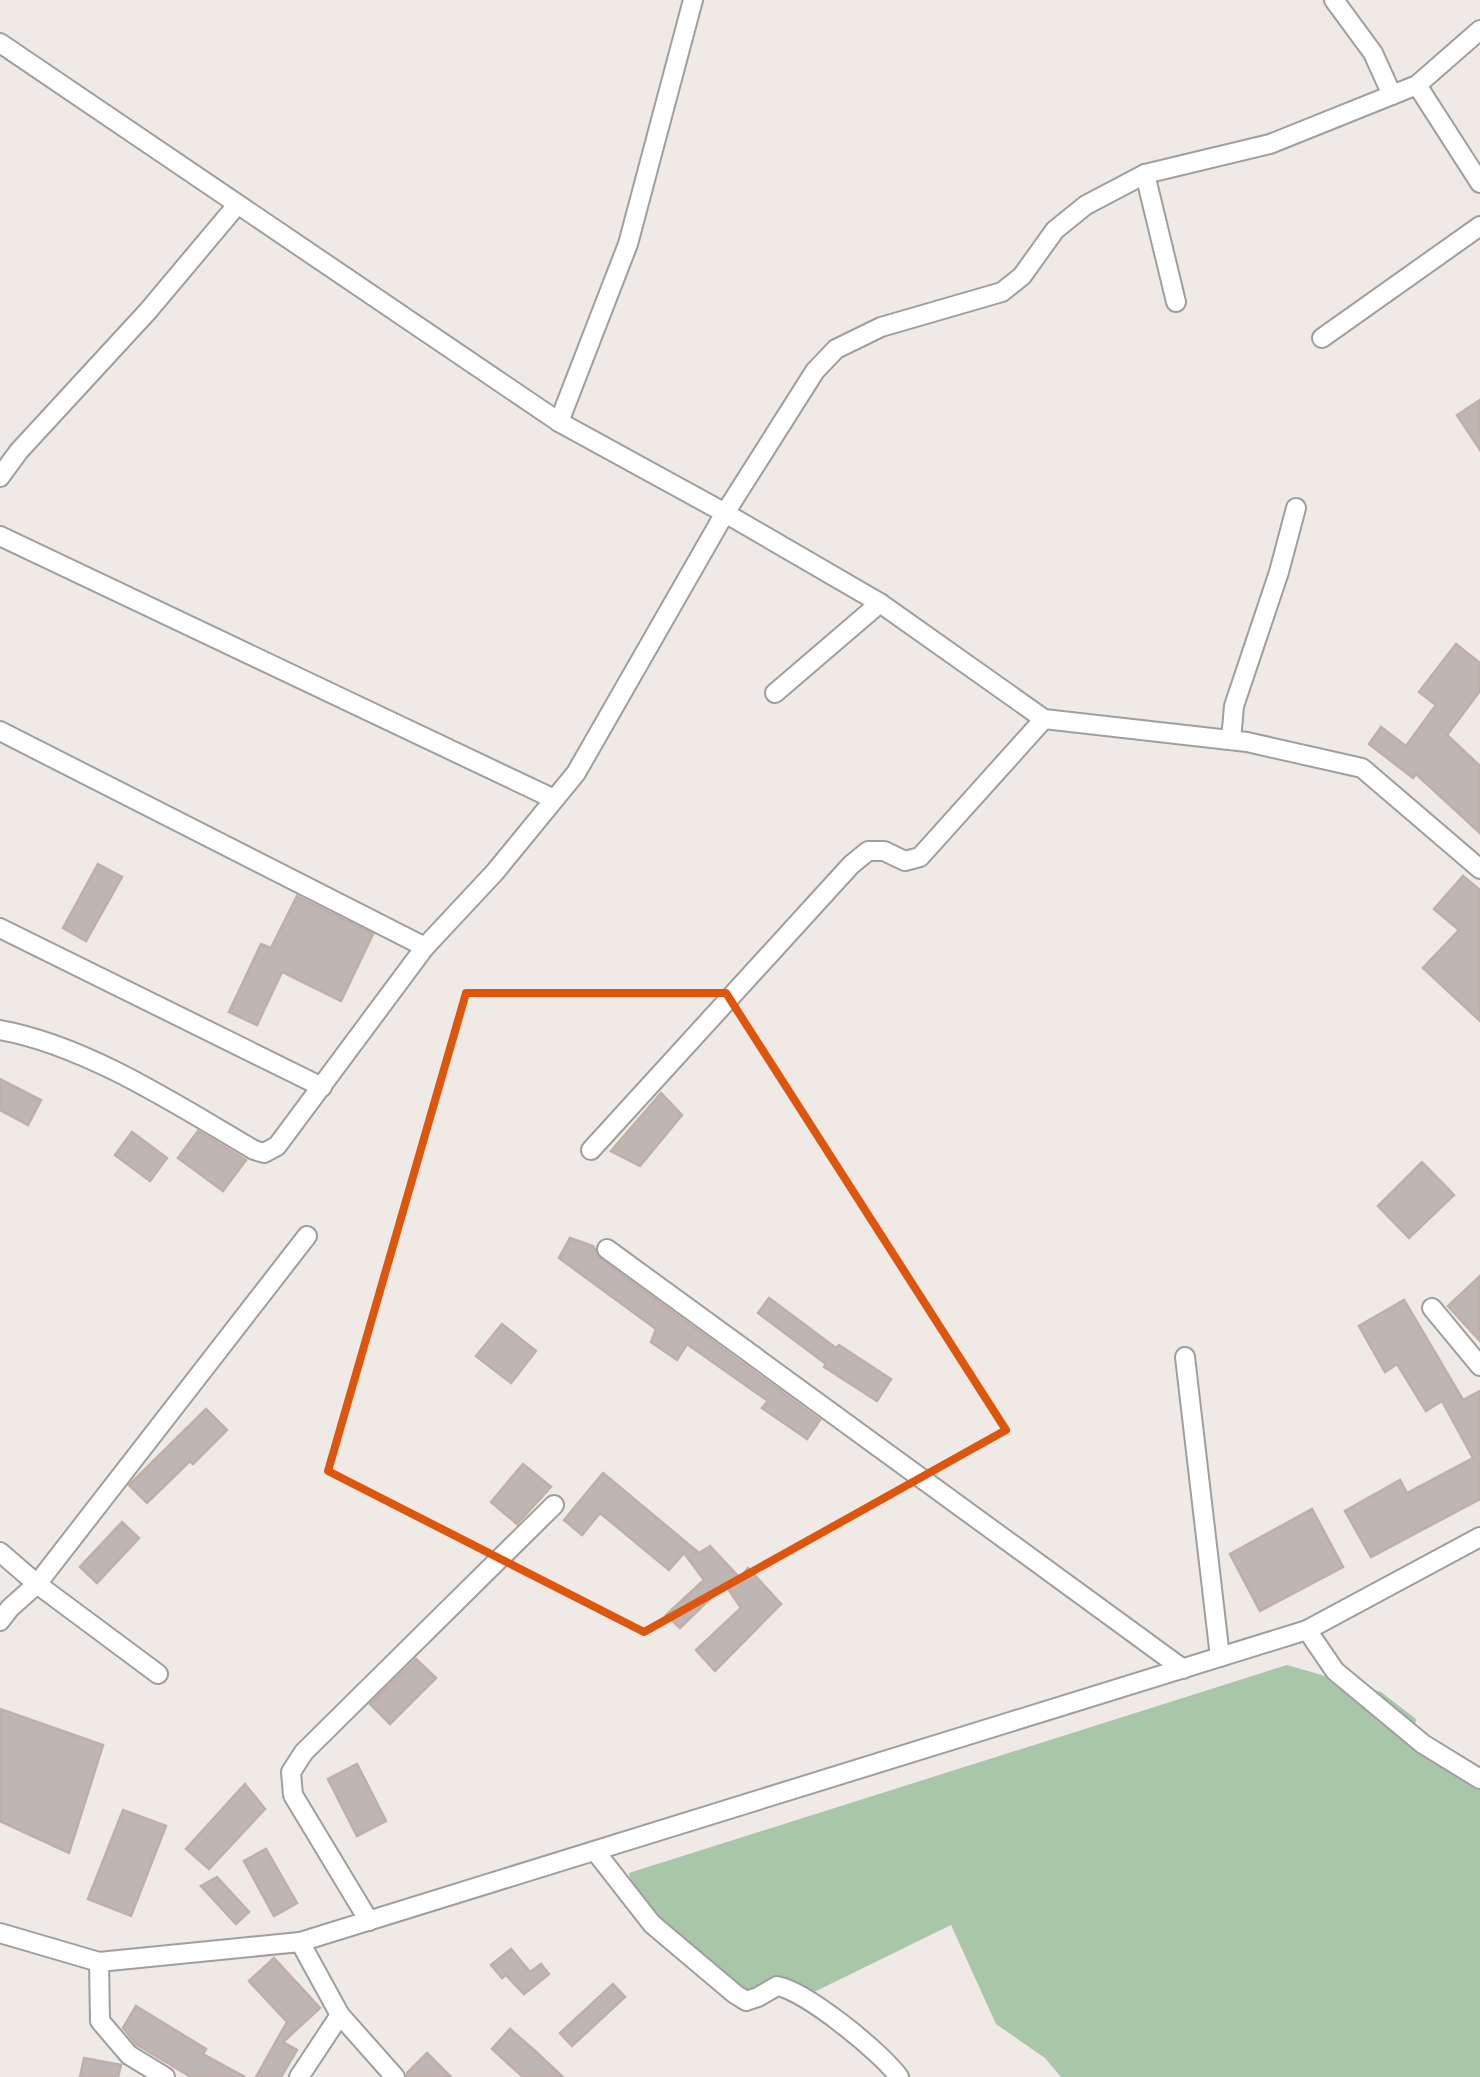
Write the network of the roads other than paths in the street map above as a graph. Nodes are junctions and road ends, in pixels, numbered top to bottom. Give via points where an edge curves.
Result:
1 (693, 0) edge
2 (1334, 0) edge
3 (1480, 30) edge
4 (0, 43) edge
5 (1417, 84) junction
6 (1392, 95) junction
7 (1145, 174) junction
8 (1480, 183) edge
9 (237, 205) junction
10 (1480, 226) edge
11 (1176, 302) dead end
12 (1322, 338) dead end
13 (559, 422) junction
14 (0, 477) edge
15 (1296, 508) dead end
16 (725, 513) junction
17 (0, 536) edge
18 (880, 603) junction
19 (775, 693) dead end
20 (1044, 718) junction
21 (0, 731) edge
22 (1230, 740) junction
23 (554, 799) junction
24 (1480, 869) edge
25 (0, 928) edge
26 (425, 947) junction
27 (0, 1030) edge
28 (322, 1086) junction
29 (591, 1150) dead end
30 (307, 1236) dead end
31 (607, 1249) dead end
32 (1432, 1308) dead end
33 (1186, 1357) dead end
34 (1480, 1366) edge
35 (554, 1505) dead end
36 (1480, 1537) edge
37 (0, 1552) edge
38 (36, 1584) junction
39 (0, 1621) edge
40 (1307, 1630) junction
41 (1220, 1657) junction
42 (1183, 1668) junction
43 (158, 1674) dead end
44 (1480, 1779) edge
45 (595, 1851) junction
46 (369, 1920) junction
47 (0, 1933) edge
48 (300, 1942) junction
49 (99, 1962) junction
50 (340, 2015) junction
51 (166, 2077) edge
52 (299, 2077) edge
53 (394, 2077) edge
54 (898, 2077) edge

1 - 13 street via 628,244
2 - 6 street via 1373,53
3 - 5 street
4 - 9 street
5 - 6 street
5 - 8 street
6 - 7 street via 1270,144
7 - 11 street
7 - 16 street via 1055,230 1002,292 881,327 836,349 815,370
9 - 13 street
9 - 14 street
10 - 12 street
13 - 16 street
15 - 22 street via 1234,706
16 - 18 street
16 - 23 street via 576,773
17 - 23 street
18 - 19 street
18 - 20 street
20 - 22 street
20 - 29 street via 920,856 905,861 868,850 851,865
21 - 26 street
22 - 24 street via 1362,768
23 - 26 street
25 - 28 street
26 - 28 street
27 - 28 street via 68,1050 264,1153 277,1146
30 - 38 street
31 - 42 street
32 - 34 street
33 - 41 street
35 - 46 street via 304,1752 292,1772 293,1794
36 - 40 street
37 - 38 street
38 - 39 street
38 - 43 street
40 - 41 street
40 - 44 street via 1335,1671 1423,1744
41 - 42 street
42 - 45 street
45 - 46 street
45 - 54 street via 652,1924 735,1994 746,2001 777,1986 789,1988 888,2062
46 - 48 street
47 - 49 street
48 - 49 street
48 - 50 street
49 - 51 street via 100,2021 129,2055
50 - 52 street
50 - 53 street

